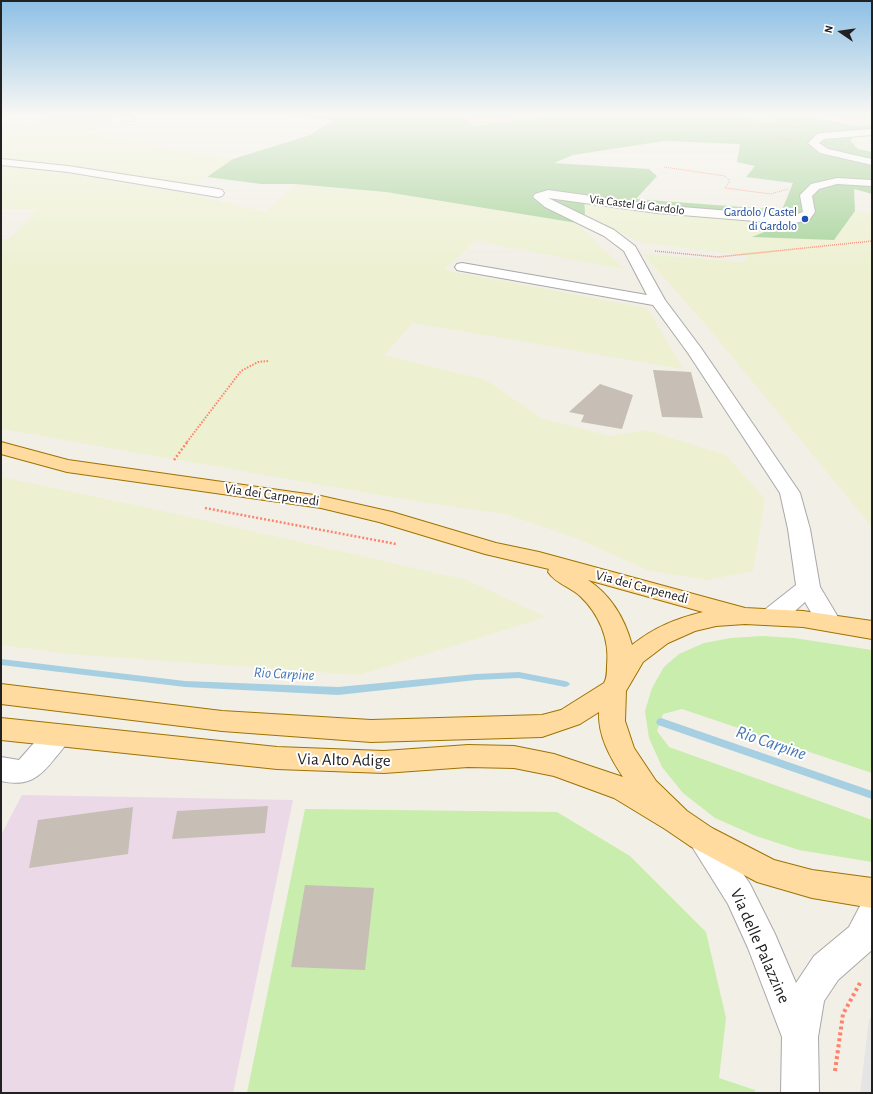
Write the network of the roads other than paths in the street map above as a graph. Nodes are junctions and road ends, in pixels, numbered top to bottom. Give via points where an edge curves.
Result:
1 (27, 165) edge
2 (872, 183) edge
3 (218, 193) dead end
4 (462, 267) dead end
5 (658, 301) junction
6 (1, 448) edge
7 (539, 559) junction
8 (808, 587) junction
9 (745, 616) junction
10 (771, 617) junction
11 (829, 622) junction
12 (872, 630) edge
13 (616, 684) junction
14 (1, 694) edge
15 (1, 729) edge
16 (58, 735) junction
17 (1, 769) edge
18 (689, 829) junction
19 (872, 893) edge
20 (872, 917) edge
21 (800, 1037) junction
22 (800, 1093) edge

1 - 3 street
2 - 5 street, Via Castel di Gardolo via 837,181 815,186 806,195 810,212 806,216 792,220 657,209 548,194 539,197 548,204 609,233 630,249
4 - 5 street
5 - 8 street, Via Castel di Gardolo via 695,351 790,493 799,529
6 - 7 main road, Via dei Carpenedi via 67,466 321,502
7 - 9 main road, Via dei Carpenedi
7 - 13 main road, Via dei Carpenedi via 587,590 606,610 621,652
8 - 10 street
8 - 11 street, Via Castel di Gardolo
9 - 10 main road
9 - 13 main road via 716,618 689,624 659,636 634,656
10 - 11 main road
11 - 12 main road
13 - 14 main road, Via Alto Adige via 570,717 542,726 370,731 222,721
13 - 18 main road, Via dei Carpenedi via 612,721 621,751 646,789
15 - 16 main road, Via Alto Adige
16 - 17 street via 26,770
16 - 18 main road, Via Alto Adige via 277,758 384,762 468,756 514,757 554,765 624,790
18 - 19 main road, Via Alto Adige via 768,872 812,884
18 - 21 street, Via delle Palazzine via 739,894 763,945
20 - 21 street, Via delle Palazzine via 861,938 826,968 808,995
21 - 22 street, Via delle Palazzine

